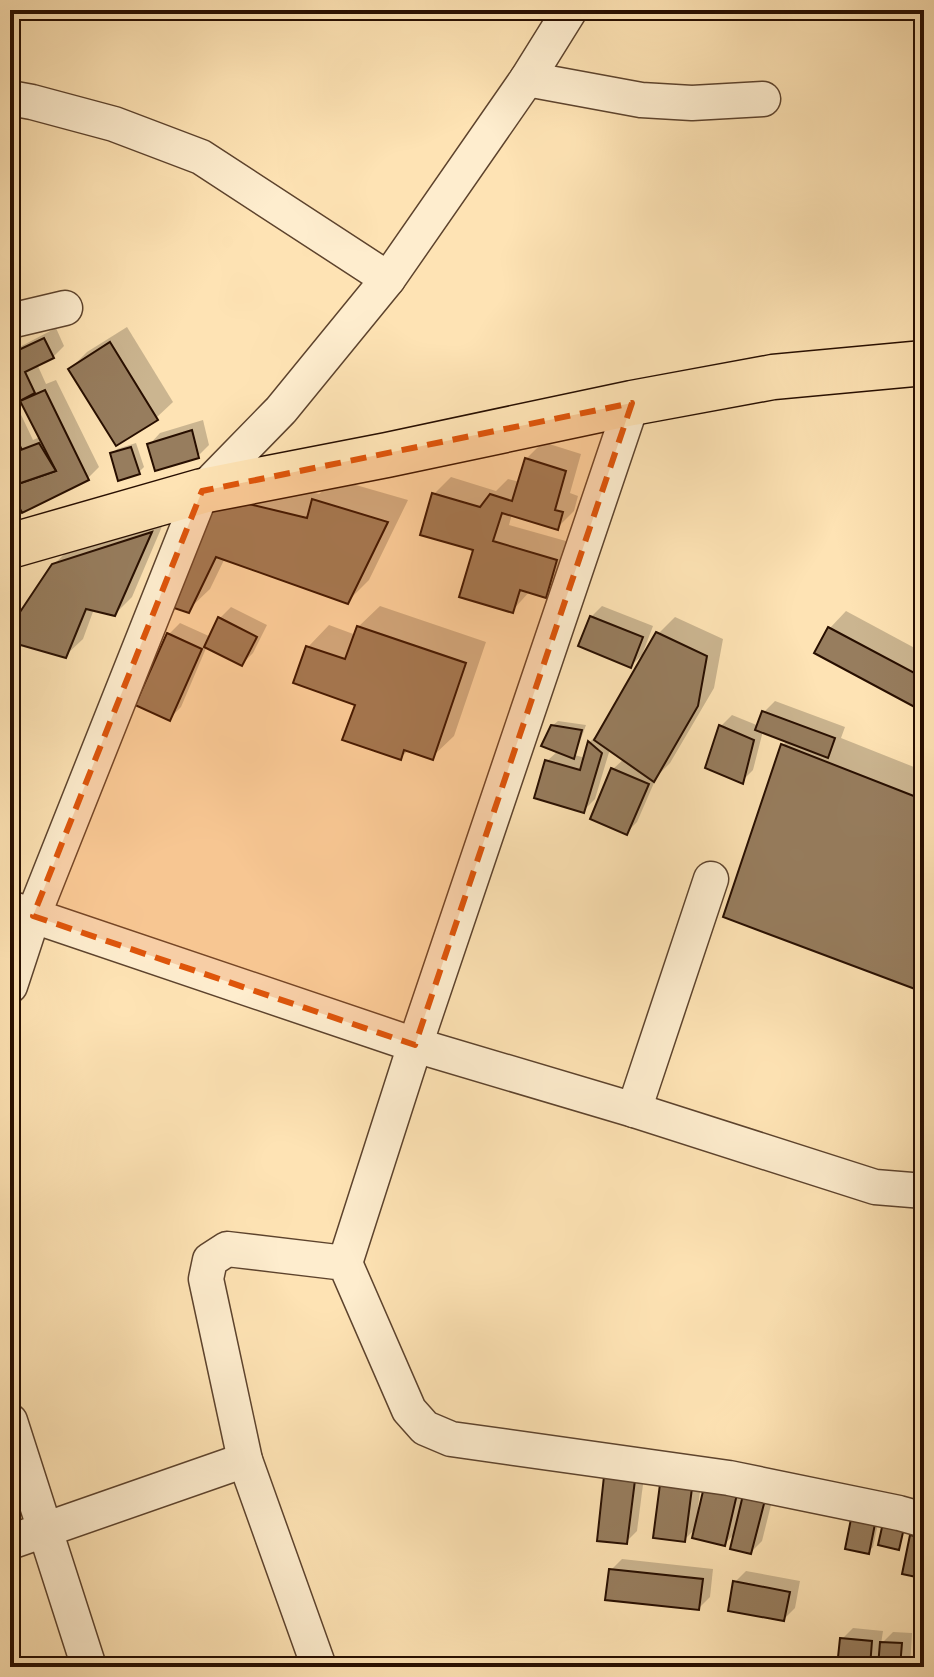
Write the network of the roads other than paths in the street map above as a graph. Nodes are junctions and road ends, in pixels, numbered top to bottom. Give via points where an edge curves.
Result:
1 (570, 10) edge
2 (527, 79) junction
3 (10, 98) edge
4 (763, 99) dead end
5 (388, 279) junction
6 (65, 308) dead end
7 (10, 321) edge
8 (924, 363) edge
9 (632, 403) junction
10 (202, 491) junction
11 (10, 546) edge
12 (711, 879) dead end
13 (22, 912) edge
14 (10, 986) edge
15 (415, 1045) junction
16 (634, 1110) junction
17 (924, 1191) edge
18 (345, 1263) junction
19 (10, 1421) edge
20 (245, 1460) junction
21 (924, 1520) edge
22 (46, 1529) junction
23 (10, 1542) edge
24 (89, 1667) edge
25 (319, 1667) edge

1 - 2 street
2 - 4 street via 641,100
2 - 5 street
3 - 5 street via 114,124 201,157
5 - 10 street via 281,410
6 - 7 street
8 - 9 main road via 773,377
9 - 10 main road
9 - 15 street
10 - 11 main road
10 - 13 street
12 - 16 street
13 - 14 street
13 - 15 street
15 - 16 street
15 - 18 street
16 - 17 street via 875,1187
18 - 20 street via 227,1249 210,1260 206,1279
18 - 21 street via 409,1410 425,1428 451,1439 729,1478
19 - 22 street
20 - 22 street
20 - 25 street
22 - 23 street
22 - 24 street

